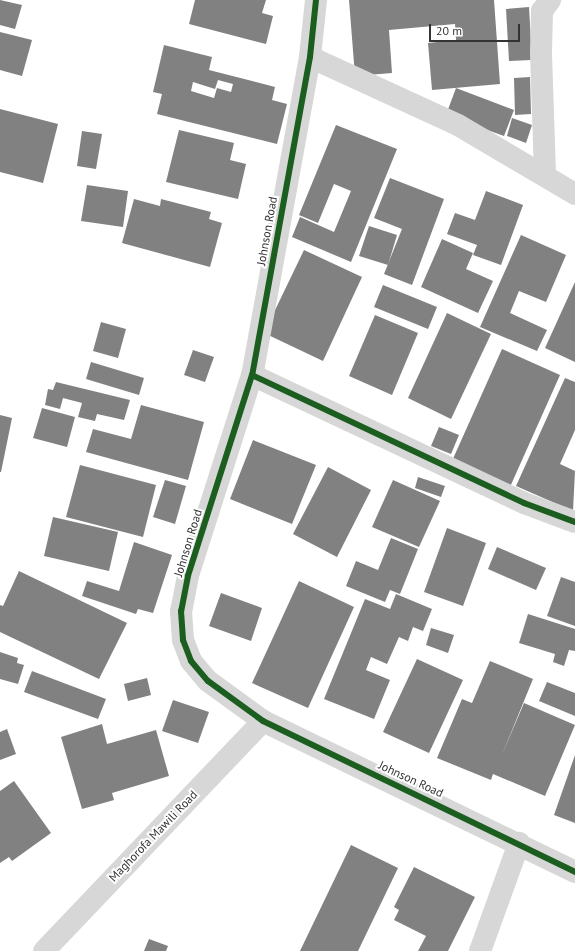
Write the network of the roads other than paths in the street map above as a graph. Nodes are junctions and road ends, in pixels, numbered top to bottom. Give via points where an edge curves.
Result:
1 (316, 0) edge
2 (550, 0) edge
3 (310, 57) junction
4 (545, 174) junction
5 (575, 194) edge
6 (252, 375) junction
7 (575, 522) edge
8 (263, 721) junction
9 (519, 843) junction
10 (575, 872) edge
11 (44, 951) edge
12 (480, 951) edge

1 - 3 street, Johnson Road
2 - 4 street via 542,11
3 - 4 street via 458,125
3 - 6 street, Johnson Road
4 - 5 street
6 - 7 street via 524,503
6 - 8 street, Johnson Road via 188,576 181,611 183,640 191,661 208,680
8 - 9 street, Johnson Road
8 - 11 street, Maghorofa Mawili Road
9 - 10 street, Johnson Road
9 - 12 street

